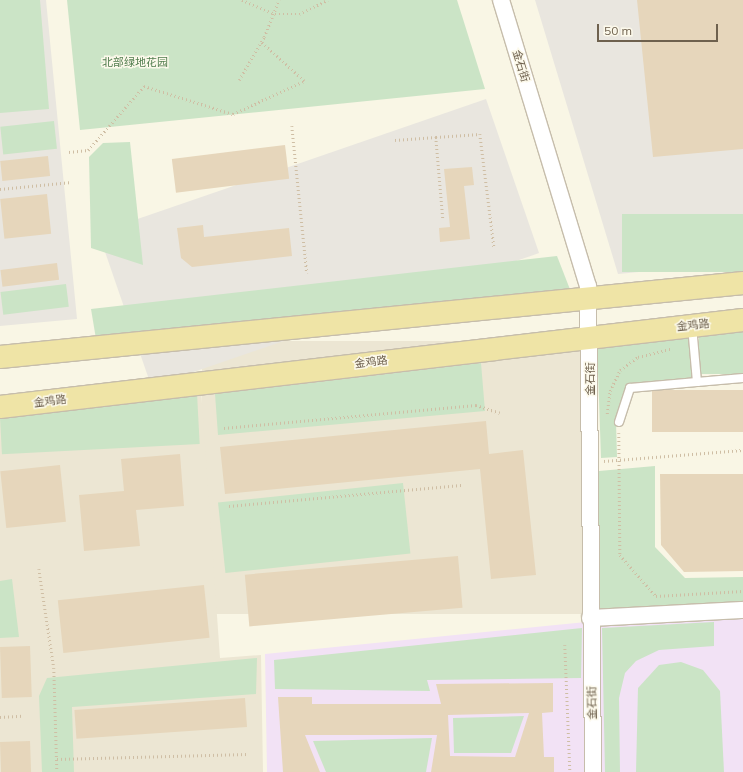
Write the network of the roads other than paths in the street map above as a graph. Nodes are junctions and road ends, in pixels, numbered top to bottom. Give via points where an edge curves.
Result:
1 (501, 0) edge
2 (743, 283) edge
3 (589, 298) junction
4 (743, 320) edge
5 (693, 335) junction
6 (590, 336) junction
7 (0, 357) edge
8 (743, 378) edge
9 (698, 382) junction
10 (0, 406) edge
11 (619, 422) road end
12 (743, 610) edge
13 (590, 618) junction
14 (594, 772) edge

1 - 3 street, 金石街 via 582,259
2 - 3 main road
3 - 6 street, 金石街
3 - 7 main road
4 - 5 main road, 金鸡路
5 - 6 main road, 金鸡路
5 - 9 lane
6 - 10 main road, 金鸡路
6 - 13 street, 金石街
8 - 9 lane
9 - 11 lane via 630,388
12 - 13 street
13 - 14 street, 金石街

